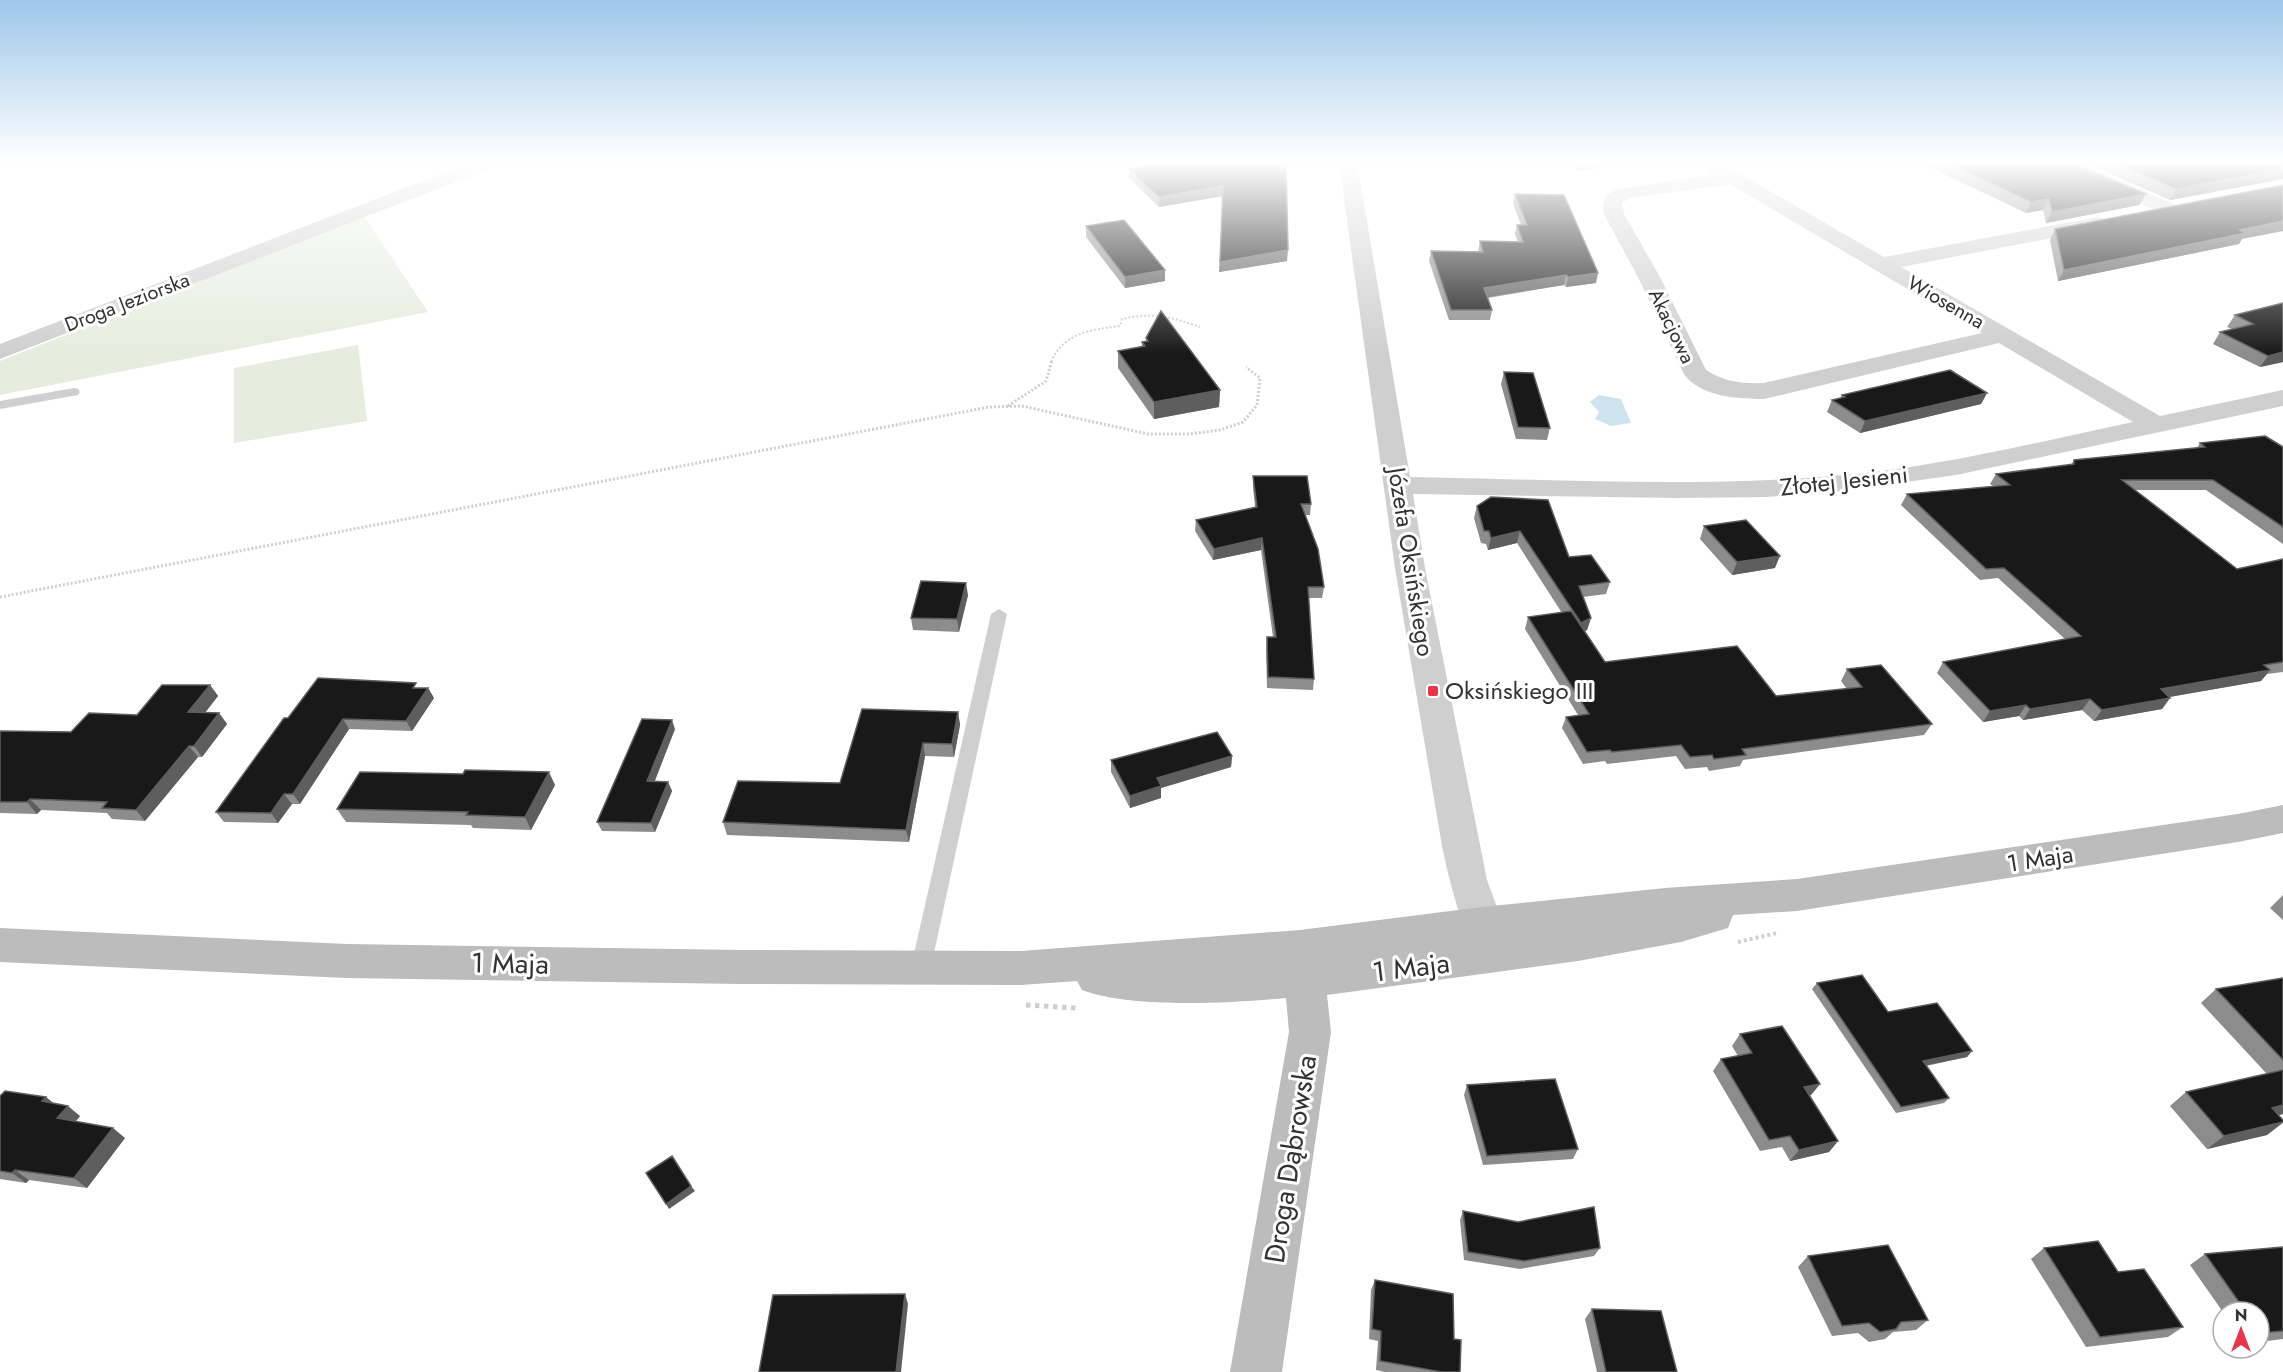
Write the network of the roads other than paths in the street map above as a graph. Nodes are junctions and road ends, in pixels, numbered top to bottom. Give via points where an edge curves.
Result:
1 (324, 226) edge
2 (1358, 226) edge
3 (1621, 226) edge
4 (1816, 226) edge
5 (2081, 226) edge
6 (1882, 264) junction
7 (2003, 335) junction
8 (0, 352) edge
9 (75, 392) dead end
10 (2283, 398) edge
11 (0, 405) edge
12 (2157, 425) junction
13 (1398, 485) junction
14 (999, 614) dead end
15 (2283, 819) edge
16 (1489, 940) junction
17 (0, 945) edge
18 (1303, 964) junction
19 (921, 967) junction
20 (1256, 1372) edge

1 - 8 street, Droga Jeziorska
2 - 13 street, Józefa Oksińskiego
3 - 7 street, Akacjowa via 1696,375 1721,388 1764,391
4 - 6 street, Wiosenna
5 - 6 street
6 - 7 street, Wiosenna
7 - 12 street, Wiosenna
9 - 11 lane
10 - 12 street, Złotej Jesieni
12 - 13 street, Złotej Jesieni via 1886,478 1778,489
13 - 16 street, Józefa Oksińskiego via 1461,846
14 - 19 lane
15 - 16 main road, 1 Maja via 1797,895 1683,925
16 - 18 main road, 1 Maja
17 - 19 main road, 1 Maja via 347,961
18 - 19 main road, 1 Maja via 1192,984 1116,981 1021,968
18 - 20 main road, Droga Dąbrowska via 1310,1032

